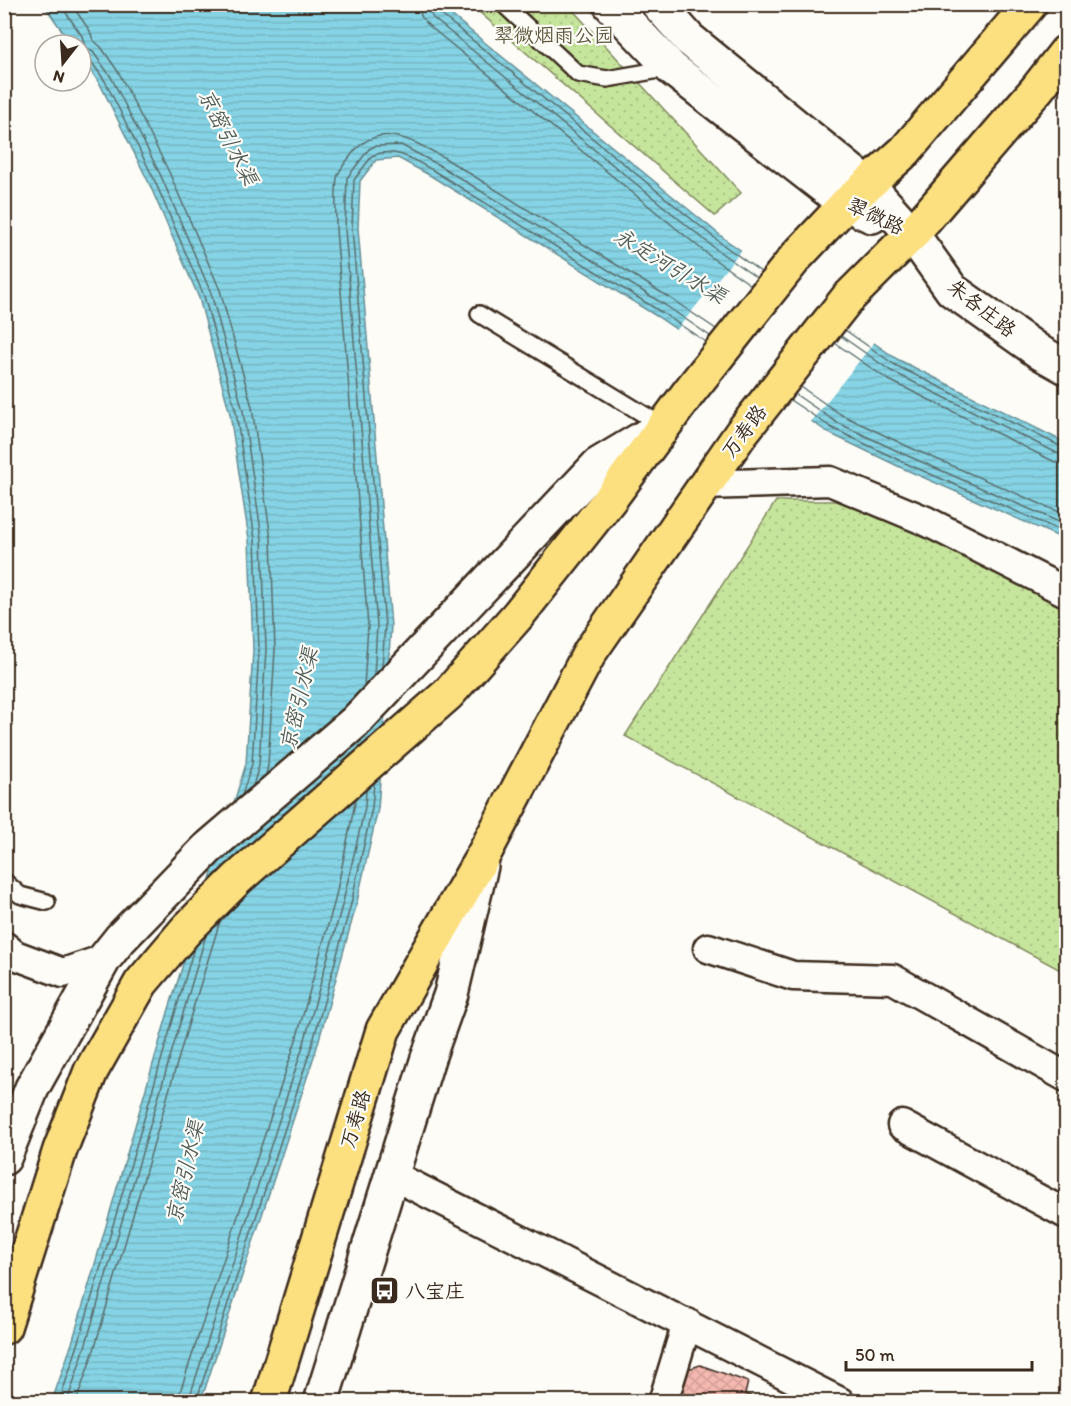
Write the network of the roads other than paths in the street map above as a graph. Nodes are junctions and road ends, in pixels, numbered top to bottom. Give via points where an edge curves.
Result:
1 (503, 4) edge
2 (610, 4) edge
3 (658, 4) edge
4 (1030, 4) edge
5 (1066, 52) edge
6 (671, 68) junction
7 (857, 194) junction
8 (912, 234) junction
9 (478, 314) dead end
10 (1066, 367) edge
11 (663, 426) junction
12 (704, 485) junction
13 (1066, 592) edge
14 (484, 854) junction
15 (4, 881) edge
16 (47, 902) dead end
17 (4, 946) edge
18 (708, 948) dead end
19 (112, 949) junction
20 (1066, 1077) edge
21 (902, 1125) dead end
22 (4, 1158) edge
23 (392, 1175) junction
24 (1066, 1214) edge
25 (16, 1262) edge
26 (4, 1283) edge
27 (687, 1323) junction
28 (4, 1327) edge
29 (269, 1401) edge
30 (321, 1401) edge
31 (663, 1401) edge
32 (840, 1401) edge

1 - 6 lane via 578,74 607,80
2 - 6 street, 翠微路
3 - 7 street, 翠微路 via 689,39
4 - 7 main road via 905,151
5 - 8 main road, 万寿路
6 - 7 street, 翠微路
7 - 8 street, 翠微路
7 - 11 main road via 796,257
8 - 10 street, 朱各庄路 via 952,290
8 - 12 main road, 万寿路 via 847,299
9 - 11 lane
11 - 19 street via 598,465 354,722 207,849
11 - 25 main road via 518,615 448,694 237,879 141,983 91,1071
12 - 13 street via 830,481 926,521
12 - 14 main road, 万寿路 via 590,652
14 - 23 street, 万寿路 via 451,994
14 - 29 main road, 万寿路 via 383,1030
15 - 16 lane via 20,895
17 - 19 street via 15,955 63,973
18 - 20 street via 793,976 894,979
19 - 22 street via 32,1088
21 - 24 street
23 - 27 street
23 - 30 street, 万寿路
25 - 26 main road
25 - 28 main road
27 - 31 street
27 - 32 street

